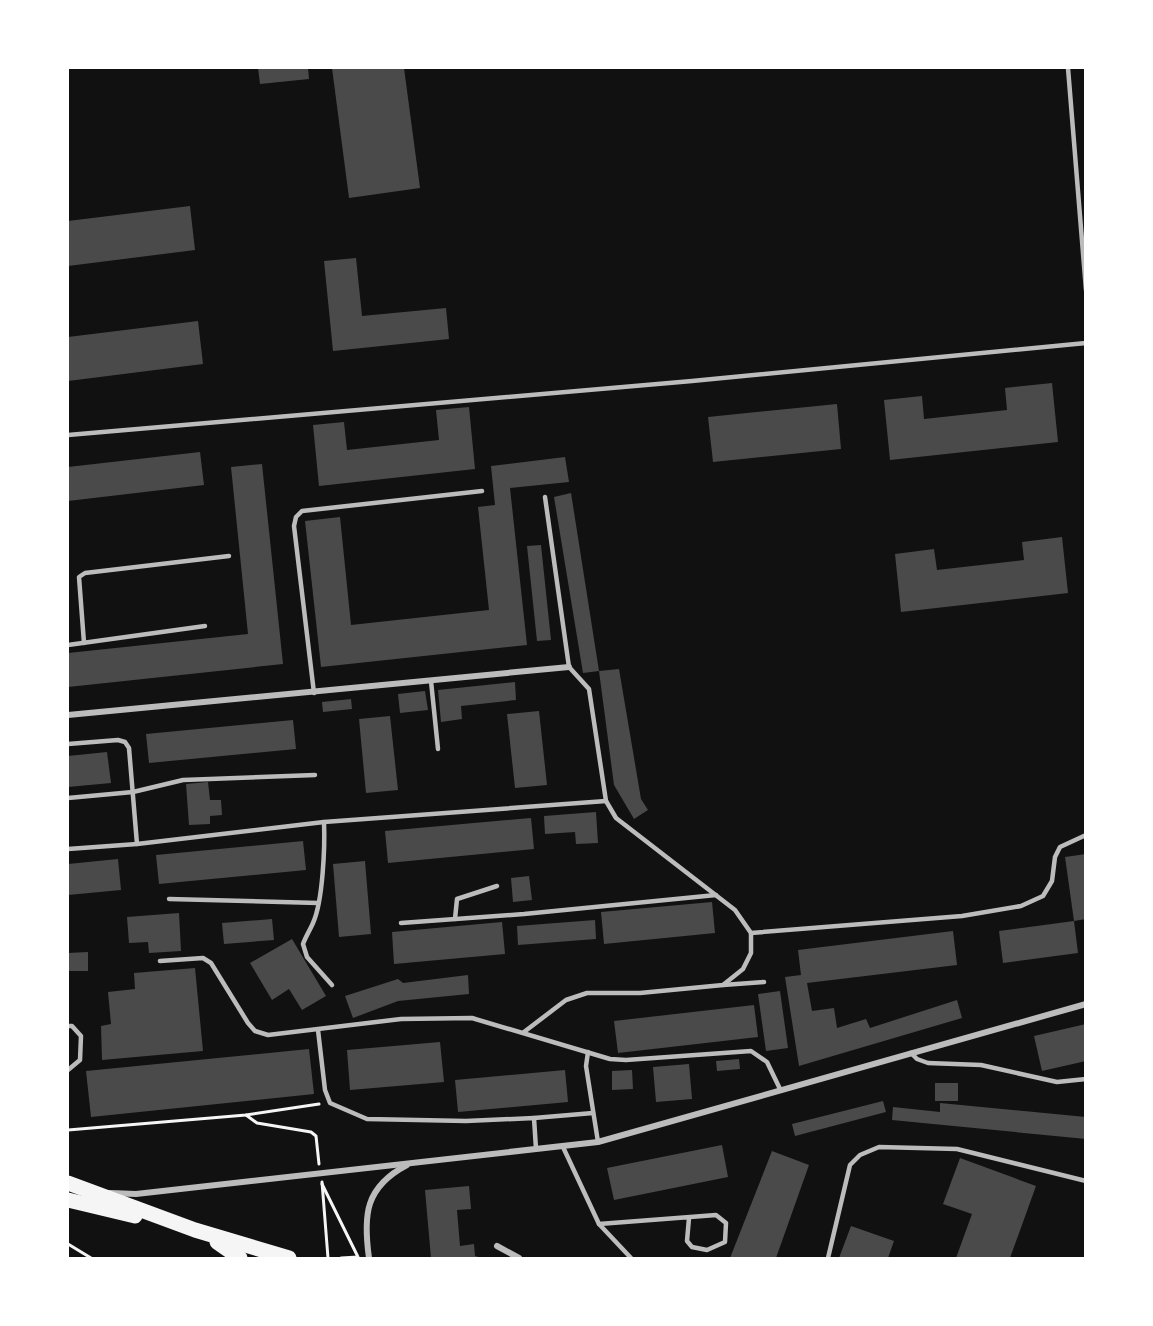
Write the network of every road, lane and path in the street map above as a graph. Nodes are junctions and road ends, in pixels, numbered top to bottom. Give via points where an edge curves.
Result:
1 (1068, 68) edge
2 (1086, 290) edge
3 (1086, 343) edge
4 (68, 435) edge
5 (482, 491) dead end
6 (545, 497) dead end
7 (229, 556) dead end
8 (205, 626) dead end
9 (84, 643) junction
10 (68, 645) edge
11 (569, 667) junction
12 (431, 681) junction
13 (314, 693) junction
14 (68, 715) edge
15 (68, 744) edge
16 (438, 749) dead end
17 (315, 775) dead end
18 (133, 792) junction
19 (68, 798) edge
20 (606, 801) junction
21 (324, 822) junction
22 (1086, 835) edge
23 (137, 844) junction
24 (68, 849) edge
25 (497, 886) dead end
26 (716, 895) junction
27 (169, 899) dead end
28 (318, 903) junction
29 (455, 919) junction
30 (401, 923) dead end
31 (752, 933) junction
32 (160, 961) dead end
33 (764, 982) dead end
34 (332, 985) dead end
35 (723, 985) junction
36 (1086, 1004) edge
37 (68, 1026) edge
38 (318, 1030) junction
39 (524, 1032) junction
40 (588, 1052) junction
41 (910, 1052) junction
42 (68, 1070) edge
43 (1086, 1079) edge
44 (780, 1089) junction
45 (330, 1103) junction
46 (593, 1113) junction
47 (246, 1115) junction
48 (534, 1118) junction
49 (68, 1130) edge
50 (598, 1142) junction
51 (563, 1147) junction
52 (536, 1149) junction
53 (410, 1163) junction
54 (320, 1173) junction
55 (1086, 1181) edge
56 (321, 1182) junction
57 (68, 1183) edge
58 (89, 1191) junction
59 (68, 1200) edge
60 (689, 1218) junction
61 (599, 1224) junction
62 (195, 1230) junction
63 (68, 1244) edge
64 (497, 1246) dead end
65 (91, 1258) edge
66 (240, 1258) edge
67 (289, 1258) edge
68 (328, 1258) edge
69 (341, 1258) edge
70 (369, 1258) edge
71 (519, 1258) edge
72 (631, 1258) edge
73 (828, 1258) edge

1 - 2 lane
3 - 4 lane
5 - 13 lane via 302,512 296,517
6 - 11 lane
7 - 9 lane via 85,573 79,578
8 - 9 lane
9 - 10 lane
11 - 12 street
11 - 20 lane via 589,689
12 - 13 street
12 - 16 lane
13 - 14 street
15 - 18 lane via 125,742 129,748
17 - 18 lane via 183,780
18 - 19 lane
18 - 23 lane
20 - 21 lane
20 - 26 lane via 616,818
21 - 23 lane
21 - 28 lane via 325,851
22 - 31 lane via 1060,847 1054,857 1052,880 1043,896 1021,906 962,916
23 - 24 lane
25 - 29 lane via 457,899
26 - 29 lane
26 - 31 lane via 735,910
27 - 28 lane
28 - 34 lane via 303,944 307,957
29 - 30 lane
31 - 35 lane via 751,953 743,969
32 - 38 lane via 203,958 211,963 255,1031 268,1035
33 - 35 lane
35 - 39 lane via 640,993 587,993 566,1000
36 - 41 street
37 - 42 lane via 81,1036 80,1060
38 - 39 lane via 401,1019 472,1018
38 - 45 lane
39 - 40 lane
40 - 44 lane via 626,1060 751,1051 767,1062
40 - 46 lane via 586,1066
41 - 43 lane via 928,1063 981,1065 1057,1082
41 - 44 street
44 - 50 street
45 - 47 path
45 - 48 lane via 367,1119
46 - 48 lane
46 - 50 lane
47 - 49 path
47 - 54 path via 257,1123 311,1132 316,1136
48 - 52 lane
50 - 51 street
51 - 52 street
51 - 61 lane
52 - 53 street
53 - 54 street
53 - 70 street via 374,1191 366,1222
54 - 56 path
54 - 58 street via 136,1194
55 - 73 lane via 957,1149 879,1147 860,1155 850,1165
56 - 68 path
56 - 69 path via 358,1257
57 - 58 main road
58 - 62 main road
59 - 62 main road
60 - 60 lane via 723,1218 725,1242 706,1250 692,1247 687,1241
60 - 61 lane
61 - 72 lane
62 - 66 main road
62 - 67 main road
63 - 65 path
64 - 71 street

